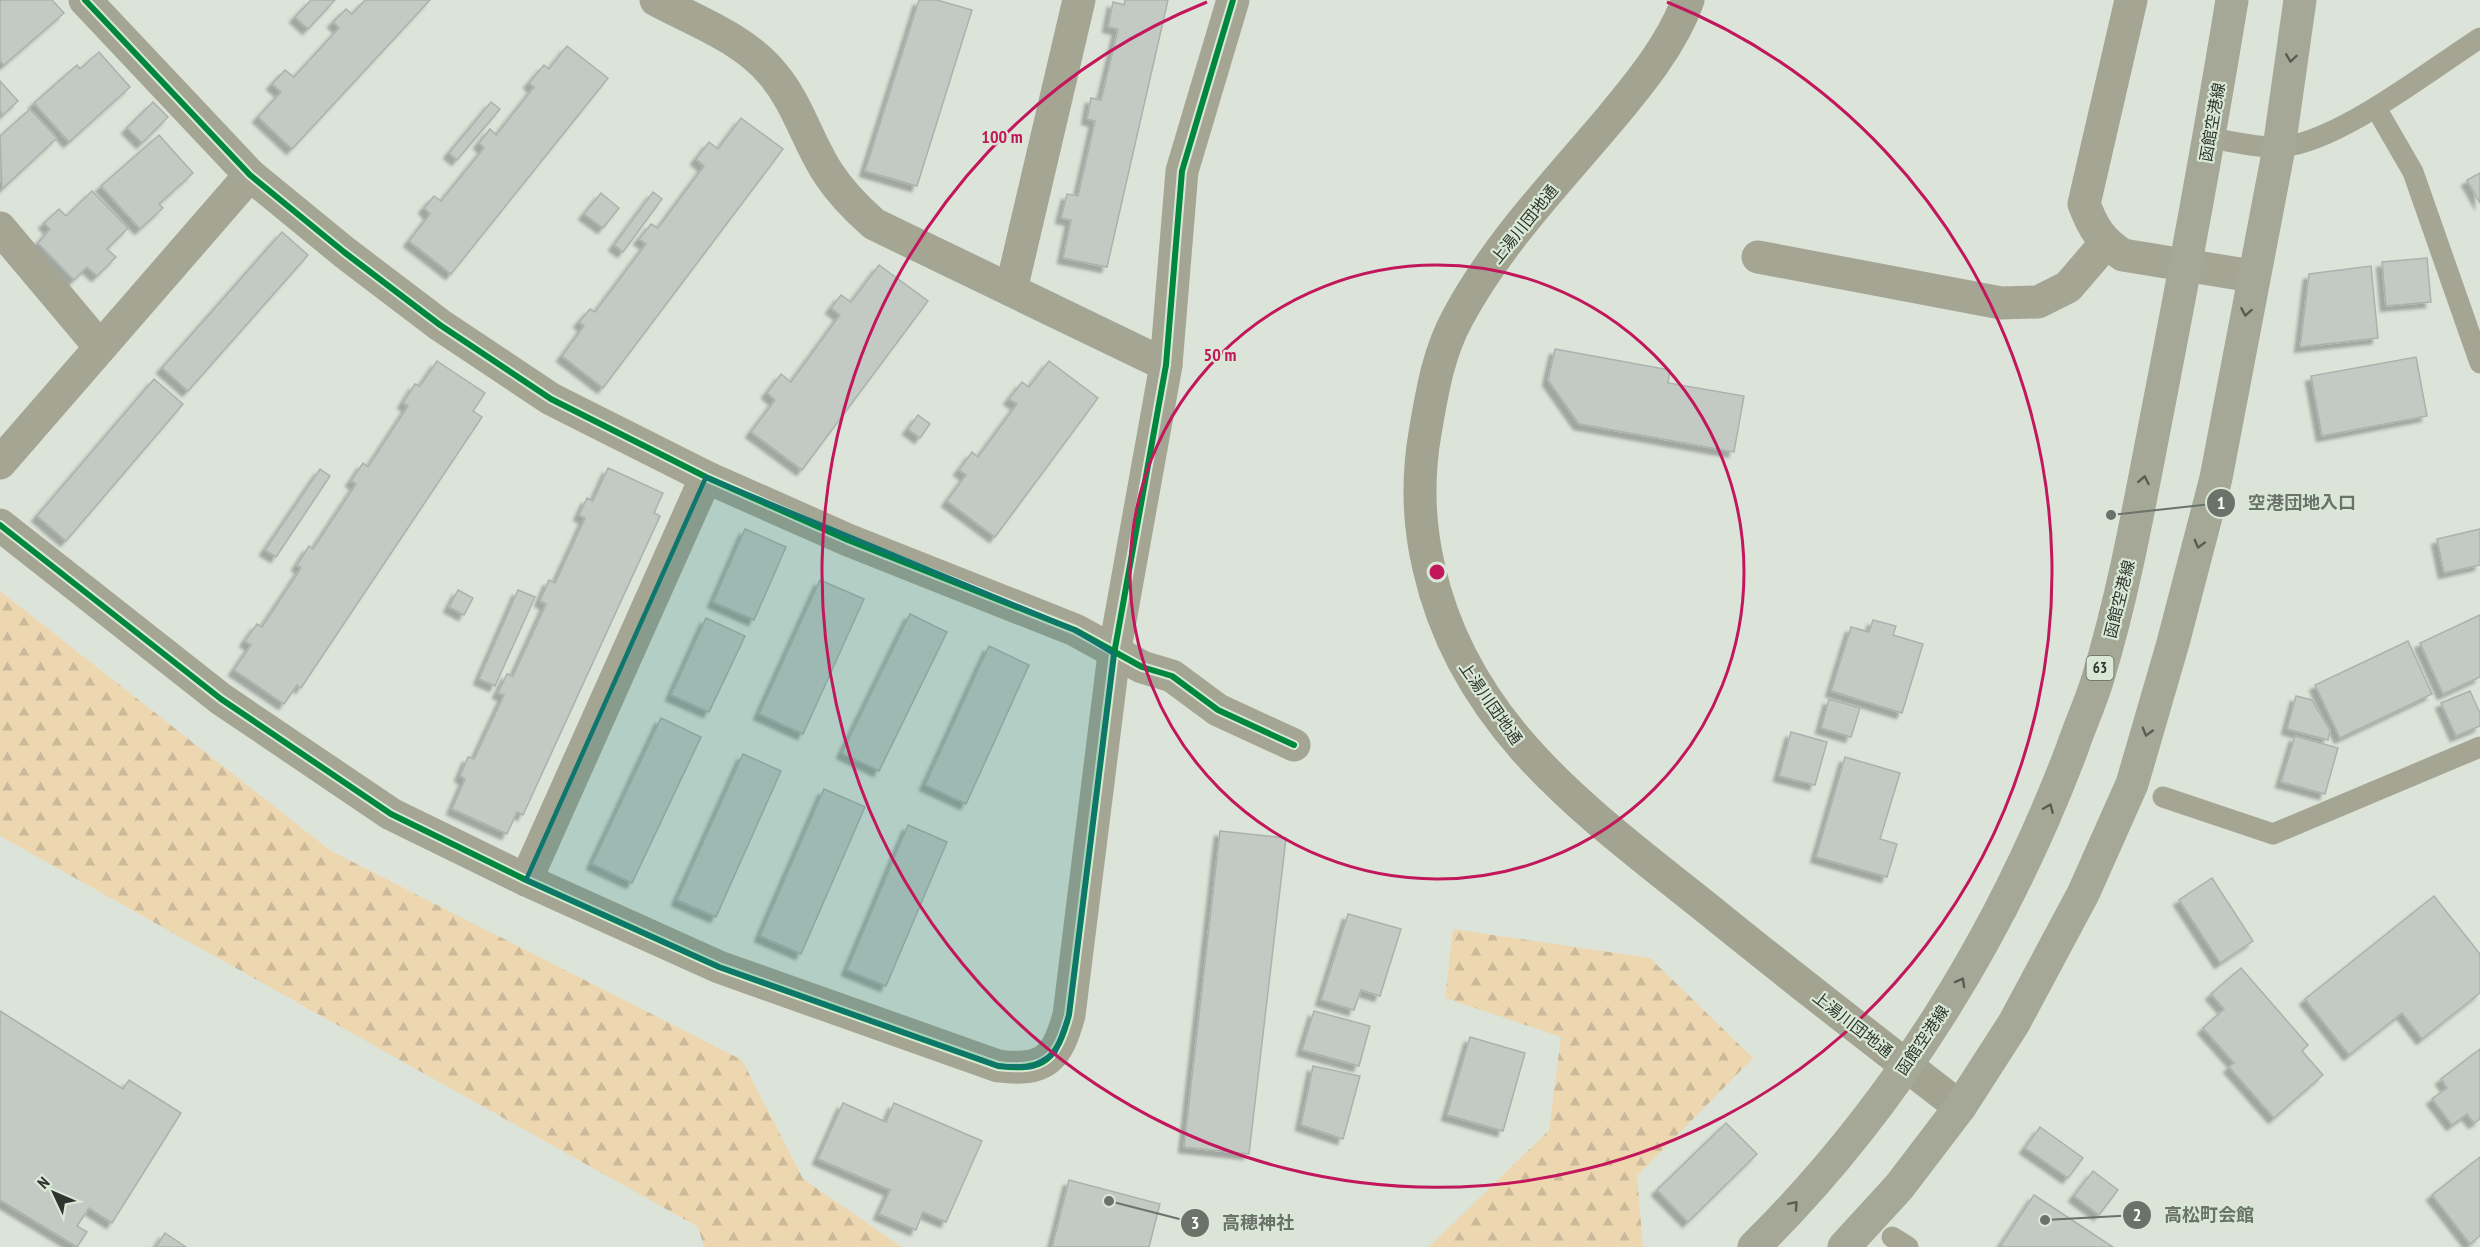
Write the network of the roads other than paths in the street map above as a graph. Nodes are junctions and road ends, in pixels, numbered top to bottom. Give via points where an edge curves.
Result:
1 (85, 0) edge
2 (656, 0) edge
3 (1079, 0) edge
4 (1233, 0) edge
5 (1689, 0) edge
6 (2131, 0) edge
7 (2232, 0) edge
8 (2300, 0) edge
9 (2477, 46) edge
10 (2376, 108) junction
11 (2209, 138) junction
12 (2278, 147) junction
13 (250, 175) junction
14 (0, 228) edge
15 (2105, 244) junction
16 (1758, 257) dead end
17 (2186, 267) junction
18 (2252, 276) junction
19 (1011, 290) junction
20 (100, 347) junction
21 (2480, 363) edge
22 (1166, 365) junction
23 (0, 463) edge
24 (706, 477) junction
25 (0, 525) edge
26 (1114, 654) junction
27 (1294, 745) dead end
28 (2480, 747) edge
29 (2163, 798) dead end
30 (526, 880) junction
31 (1906, 1066) junction
32 (1960, 1107) junction
33 (1754, 1247) edge
34 (1844, 1247) edge

1 - 13 street
2 - 19 street via 741,45 771,71 789,94 827,172 850,203 874,224
3 - 19 street
4 - 22 street via 1182,171
5 - 31 street, 上湯川団地通 via 1652,64 1514,234 1457,318 1440,359 1423,445 1418,488 1425,551 1436,600 1452,643 1473,682 1522,748 1575,800
6 - 15 street via 2084,204 2093,229
7 - 11 main road, 函館空港線 / 63
8 -> 12 main road
9 - 10 lane
10 - 12 lane via 2311,141
10 - 21 lane via 2413,172
11 - 12 lane
11 - 17 main road, 函館空港線 / 63
12 - 18 main road
13 - 20 street
13 - 24 street via 440,325 550,399
14 - 20 street
15 - 16 street via 2068,287 2038,302 2001,303
15 - 17 street via 2123,255
17 - 18 street
31 -> 17 main road, 函館空港線 / 63 via 1956,991 2010,892 2050,807 2097,680 2128,564
18 -> 32 main road via 2216,478 2132,784 2084,894 2014,1023
19 - 22 street
20 - 23 street
22 - 26 street
24 - 26 street via 848,540 1075,630
24 - 30 street
25 - 30 street via 231,705 391,814
26 - 27 street via 1142,668 1172,676 1218,710
26 - 30 street via 1069,1015 1062,1042 1045,1062 1031,1067 998,1066 719,967
28 - 29 lane via 2273,834
31 - 32 street, 上湯川団地通
33 -> 31 main road, 函館空港線 / 63 via 1846,1144
32 - 34 main road via 1899,1187

